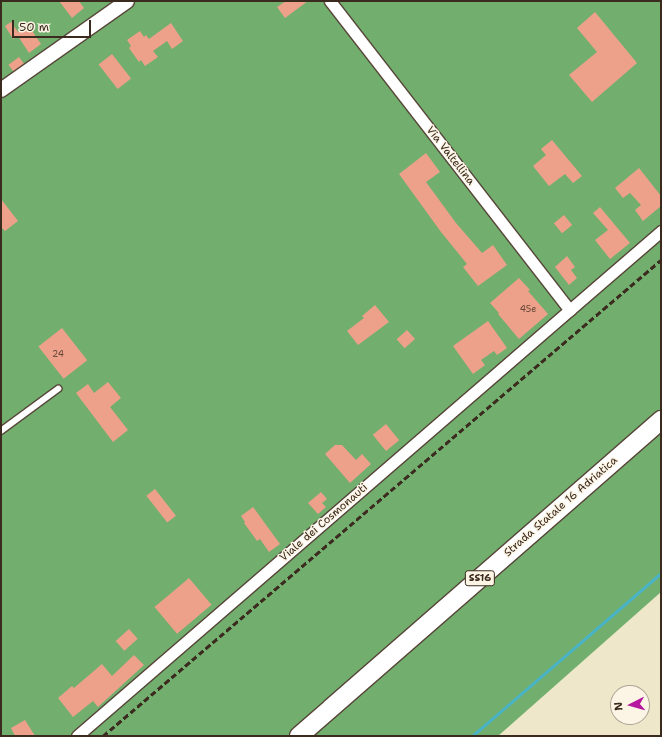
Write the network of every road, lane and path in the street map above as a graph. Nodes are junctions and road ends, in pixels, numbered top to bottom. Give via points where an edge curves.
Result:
1 (127, 1) edge
2 (330, 1) edge
3 (1, 90) edge
4 (661, 231) edge
5 (570, 310) junction
6 (58, 389) dead end
7 (661, 420) edge
8 (1, 431) edge
9 (77, 736) edge
10 (299, 736) edge

1 - 3 street
2 - 5 street, Via Valtellina
4 - 5 street, Viale dei Cosmonauti
5 - 9 street, Viale dei Cosmonauti
6 - 8 lane
7 - 10 main road, Strada Statale 16 Adriatica / SS16

